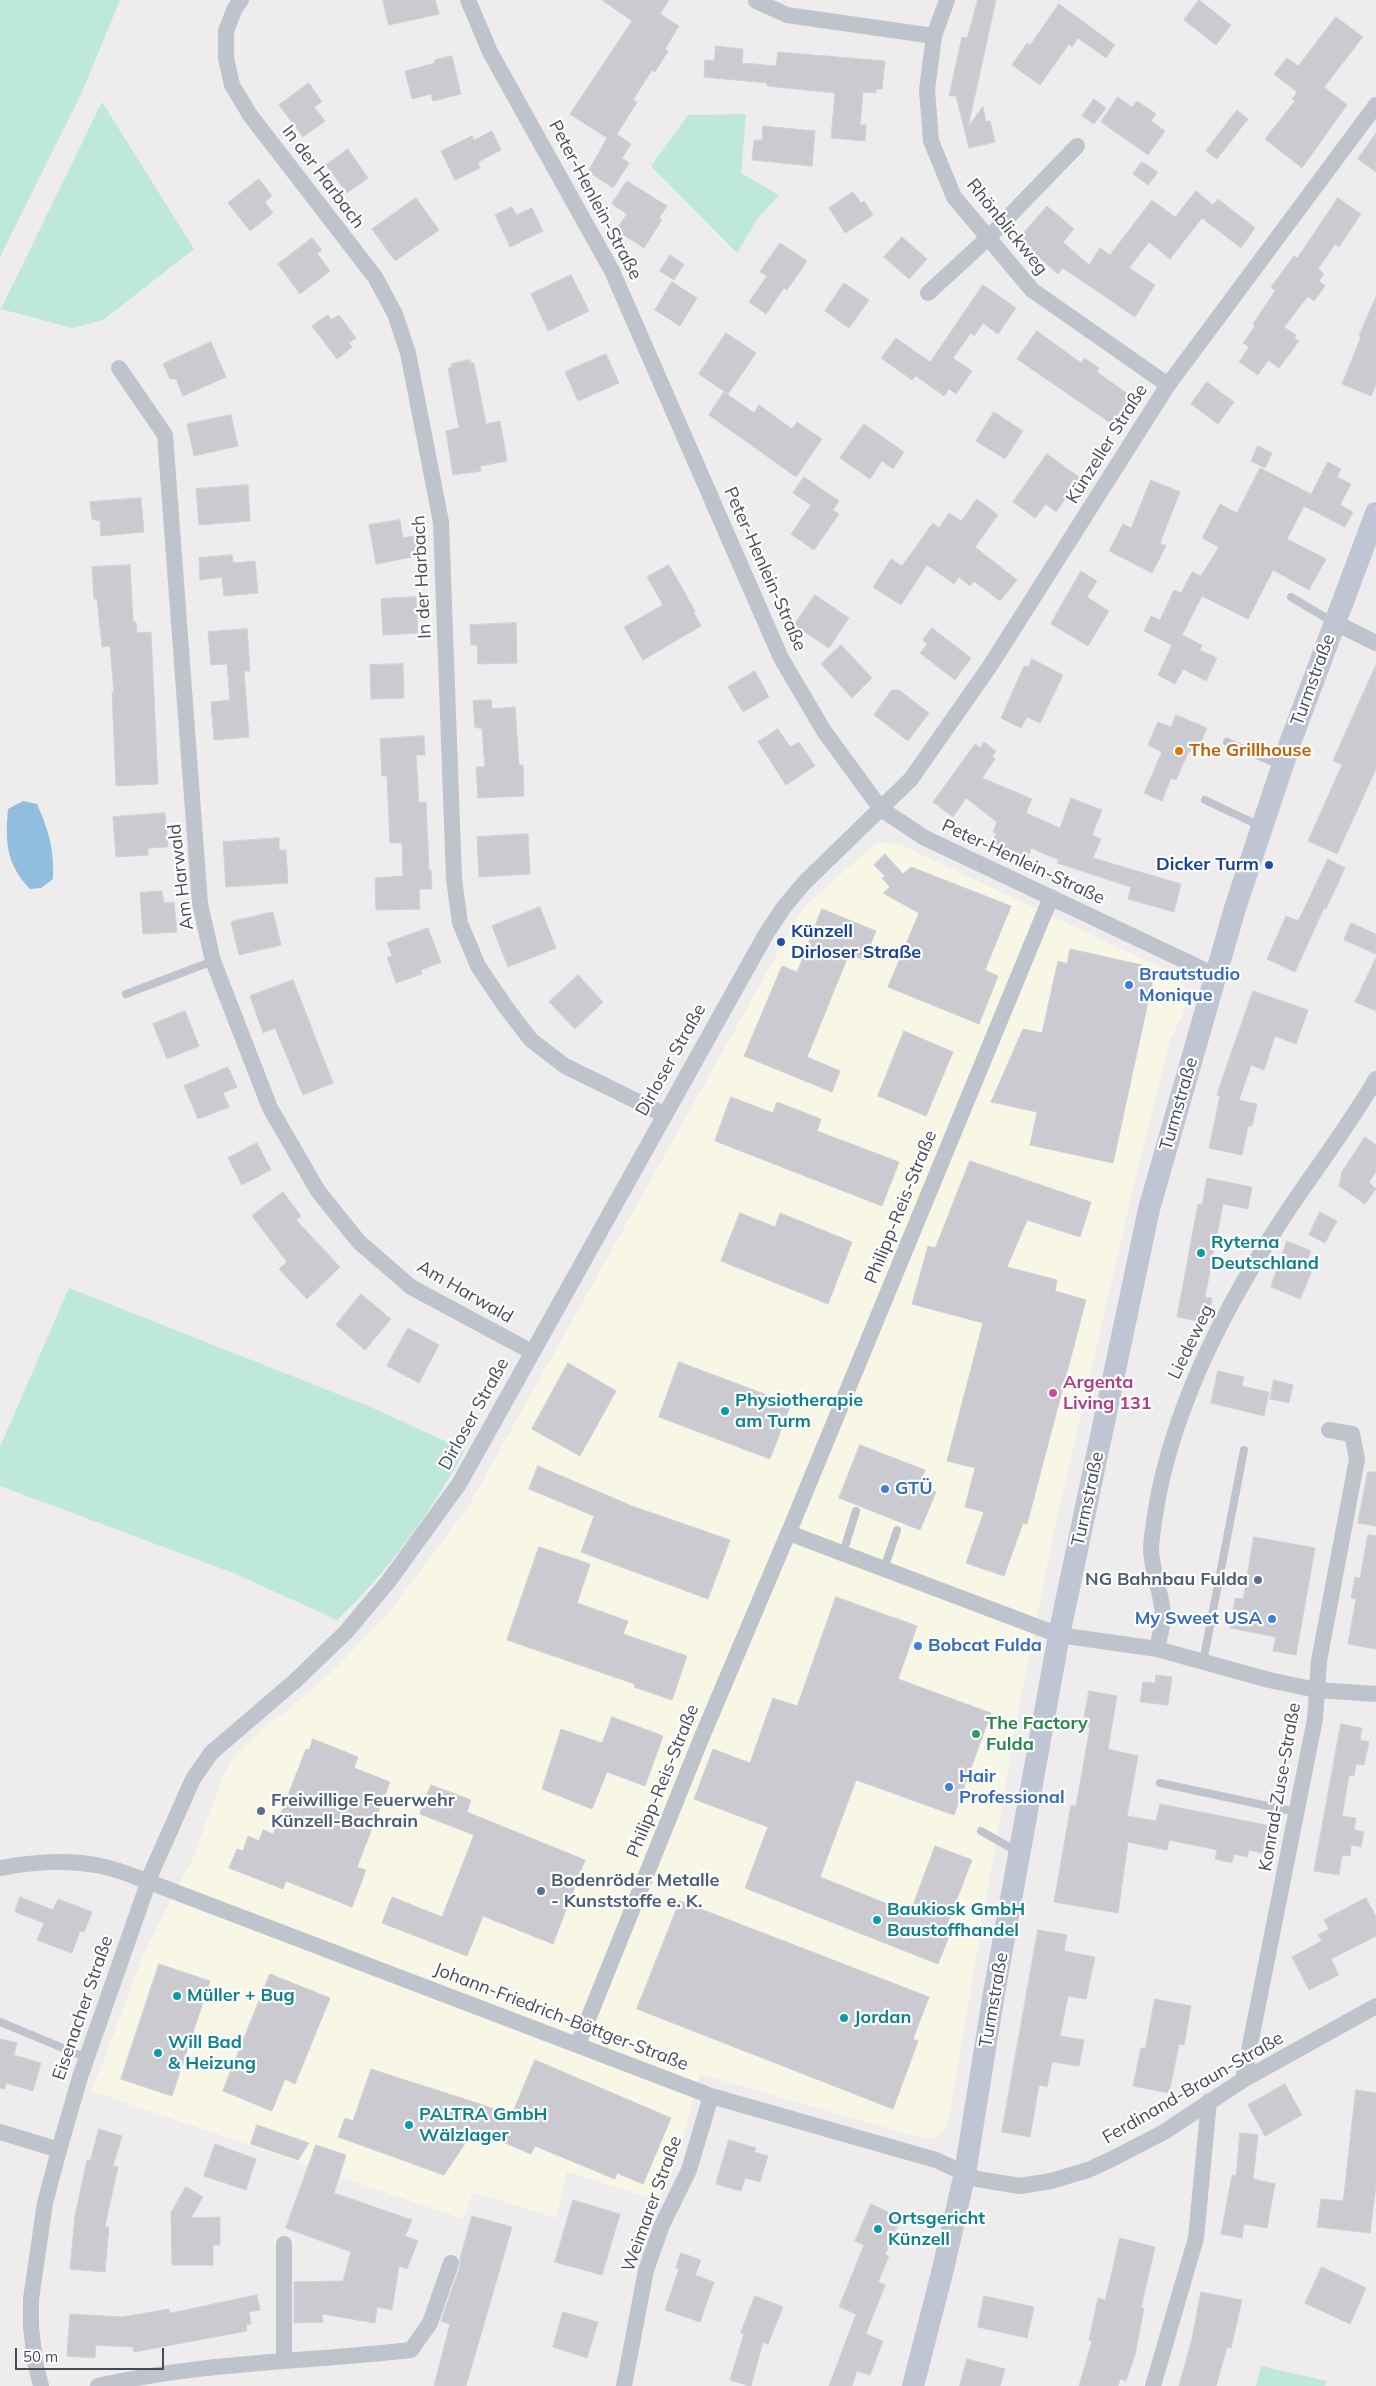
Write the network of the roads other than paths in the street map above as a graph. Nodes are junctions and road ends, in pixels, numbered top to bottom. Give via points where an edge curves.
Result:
1 (241, 0) edge
2 (468, 0) edge
3 (947, 0) edge
4 (756, 1) edge
5 (934, 36) junction
6 (1376, 106) edge
7 (1077, 146) dead end
8 (988, 238) junction
9 (928, 292) dead end
10 (119, 368) dead end
11 (1168, 385) junction
12 (1376, 513) edge
13 (1292, 597) dead end
14 (1334, 622) junction
15 (1376, 643) edge
16 (1228, 742) dead end
17 (1282, 766) junction
18 (1205, 800) dead end
19 (881, 809) junction
20 (1262, 826) junction
21 (1051, 897) junction
22 (213, 961) junction
23 (1215, 975) junction
24 (126, 994) dead end
25 (1376, 1079) edge
26 (663, 1114) junction
27 (532, 1352) junction
28 (1329, 1430) dead end
29 (1244, 1450) dead end
30 (856, 1510) dead end
31 (896, 1530) dead end
32 (789, 1533) junction
33 (843, 1553) junction
34 (884, 1569) junction
35 (1059, 1635) junction
36 (1157, 1649) junction
37 (1203, 1662) junction
38 (1317, 1690) junction
39 (1376, 1694) edge
40 (1160, 1783) dead end
41 (1296, 1812) junction
42 (981, 1831) dead end
43 (1020, 1853) junction
44 (0, 1868) edge
45 (149, 1882) junction
46 (1376, 2006) edge
47 (0, 2022) edge
48 (578, 2044) junction
49 (86, 2058) junction
50 (1243, 2080) junction
51 (711, 2096) junction
52 (1209, 2101) junction
53 (0, 2132) edge
54 (58, 2150) junction
55 (965, 2173) junction
56 (284, 2244) dead end
57 (451, 2263) dead end
58 (284, 2360) junction
59 (42, 2386) edge
60 (98, 2386) edge
61 (624, 2386) edge
62 (912, 2386) edge
63 (1153, 2386) edge

1 - 26 street, In der Harbach via 226,31 226,58 232,85 250,115 374,277 395,314 408,353 441,522 454,879 460,923 478,966 531,1040 564,1066
2 - 19 street, Peter-Henlein-Straße via 490,52 612,271 781,658 824,731
3 - 5 street, Rhönblickweg
4 - 5 street via 787,15
5 - 8 street, Rhönblickweg via 927,90 931,141 954,196
6 - 11 street, Künzeller Straße
7 - 8 street
8 - 9 street
8 - 11 street, Rhönblickweg via 1032,290
10 - 22 street, Am Harwald via 165,436 200,904
11 - 19 street, Künzeller Straße via 990,666 911,779
12 - 14 main road, Turmstraße
13 - 14 lane, Turmstraße
14 - 15 street
14 - 17 main road, Turmstraße
16 - 17 lane
17 - 20 main road, Turmstraße
18 - 20 lane
19 - 21 street, Peter-Henlein-Straße via 925,838
19 - 26 street, Dirloser Straße via 820,866 784,907
20 - 23 main road, Turmstraße
21 - 23 street, Peter-Henlein-Straße
21 - 32 street, Philipp-Reis-Straße
22 - 24 lane
22 - 27 street, Am Harwald via 270,1108 318,1191 359,1242 412,1287
23 - 35 main road, Turmstraße via 1149,1209
25 - 36 street, Liedeweg via 1283,1219 1226,1314 1183,1406 1159,1494 1151,1549 1163,1616
26 - 27 street, Dirloser Straße
27 - 45 street, Dirloser Straße via 459,1484 388,1582 322,1657 229,1736 193,1779
28 - 38 street, Konrad-Zuse-Straße via 1352,1434 1357,1459 1319,1661
29 - 37 lane
30 - 33 lane
31 - 34 lane
32 - 33 street
32 - 48 street, Philipp-Reis-Straße via 704,1730
33 - 34 street
34 - 35 street
35 - 36 street
35 - 43 main road, Turmstraße
36 - 37 street
37 - 38 street
38 - 39 street
38 - 41 street, Konrad-Zuse-Straße via 1315,1719
40 - 41 lane
41 - 50 street, Konrad-Zuse-Straße
42 - 43 lane
43 - 55 main road, Turmstraße
44 - 45 street via 69,1861 102,1866
45 - 48 street, Johann-Friedrich-Böttger-Straße
45 - 49 street, Eisenacher Straße
46 - 50 street, Ferdinand-Braun-Straße
47 - 49 lane
48 - 51 street, Johann-Friedrich-Böttger-Straße
49 - 54 street, Eisenacher Straße
50 - 52 street, Ferdinand-Braun-Straße
51 - 55 street, Johann-Friedrich-Böttger-Straße via 936,2160
51 - 61 street, Weimarer Straße via 689,2170 662,2226 646,2270
52 - 55 street, Ferdinand-Braun-Straße via 1164,2132 1112,2159 1051,2182 1020,2186 998,2184
52 - 63 street via 1196,2238
53 - 54 street
54 - 59 street, Eisenacher Straße via 45,2203 31,2299 33,2344
55 - 62 main road, Turmstraße
56 - 58 street
57 - 58 street via 430,2323 411,2350
58 - 60 street via 209,2366

